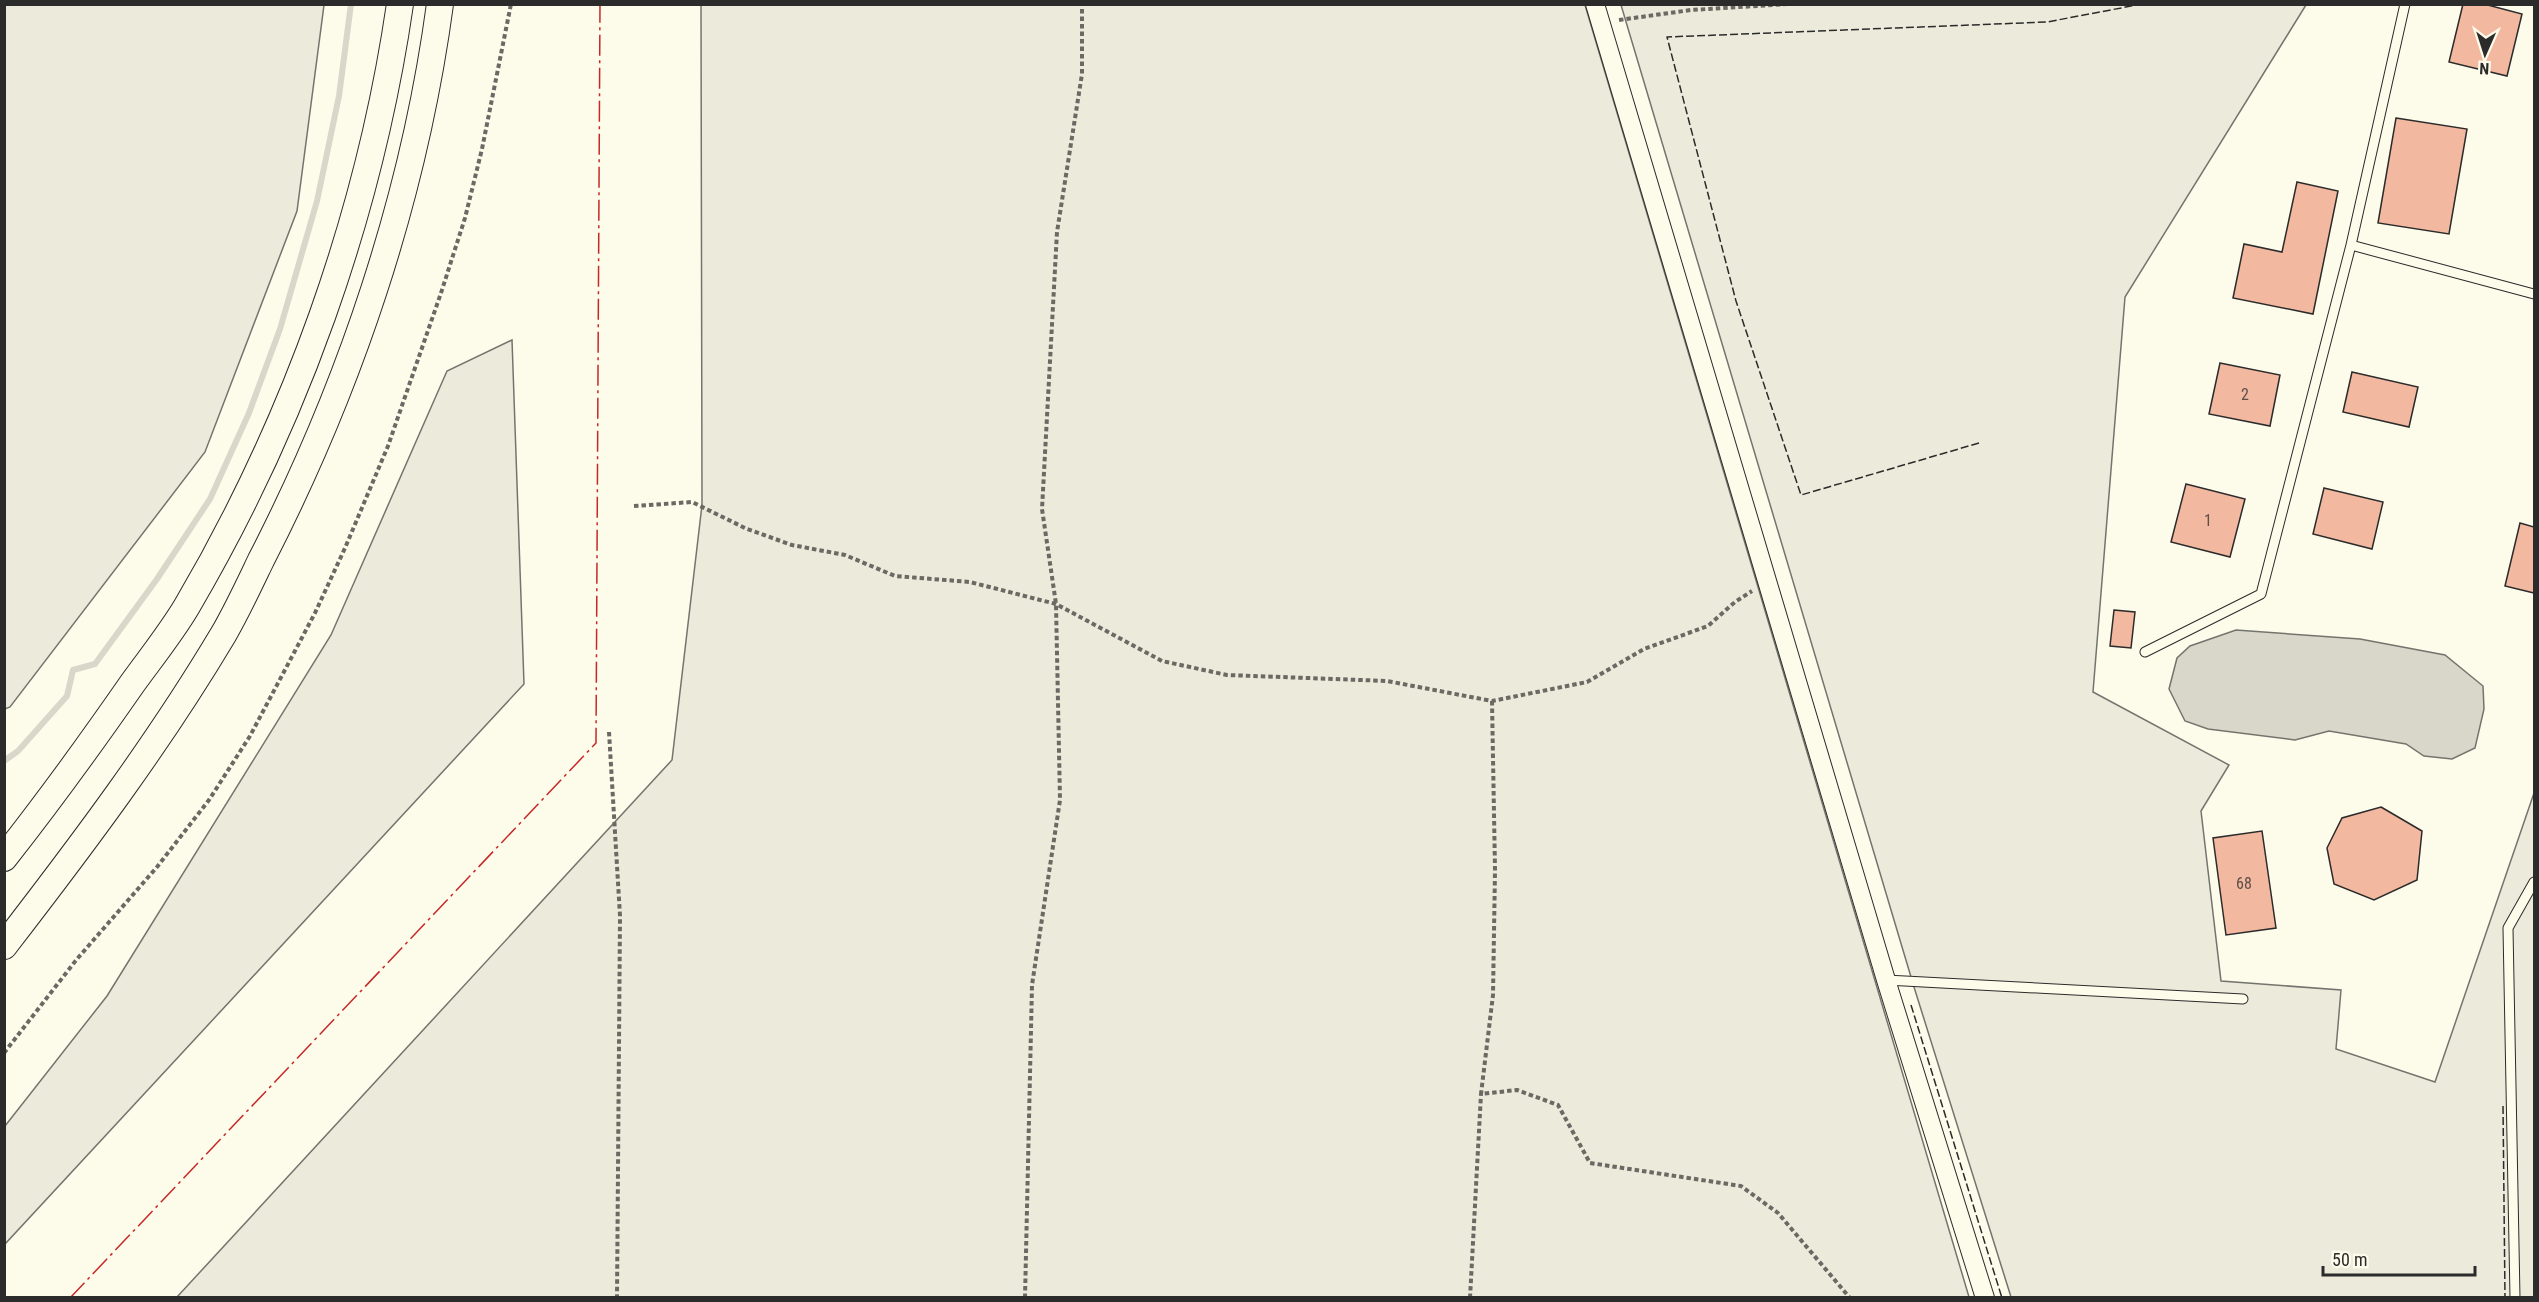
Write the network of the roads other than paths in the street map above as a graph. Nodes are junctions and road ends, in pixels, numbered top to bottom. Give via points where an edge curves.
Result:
1 (400, 4) edge
2 (440, 4) edge
3 (1595, 4) edge
4 (2405, 4) edge
5 (2351, 245) junction
6 (2535, 294) edge
7 (2145, 652) dead end
8 (4, 858) edge
9 (2535, 882) edge
10 (4, 946) edge
11 (1886, 980) junction
12 (2243, 999) dead end
13 (1985, 1298) edge
14 (2515, 1298) edge

1 - 8 street via 384,96 359,197 320,325 282,422 186,608 65,780
2 - 10 street via 412,157 373,293 339,390 287,509 224,632 171,719 99,823
3 - 11 street
4 - 5 lane
5 - 6 lane
5 - 7 lane via 2261,594
9 - 14 lane via 2508,928
11 - 12 lane
11 - 13 street

